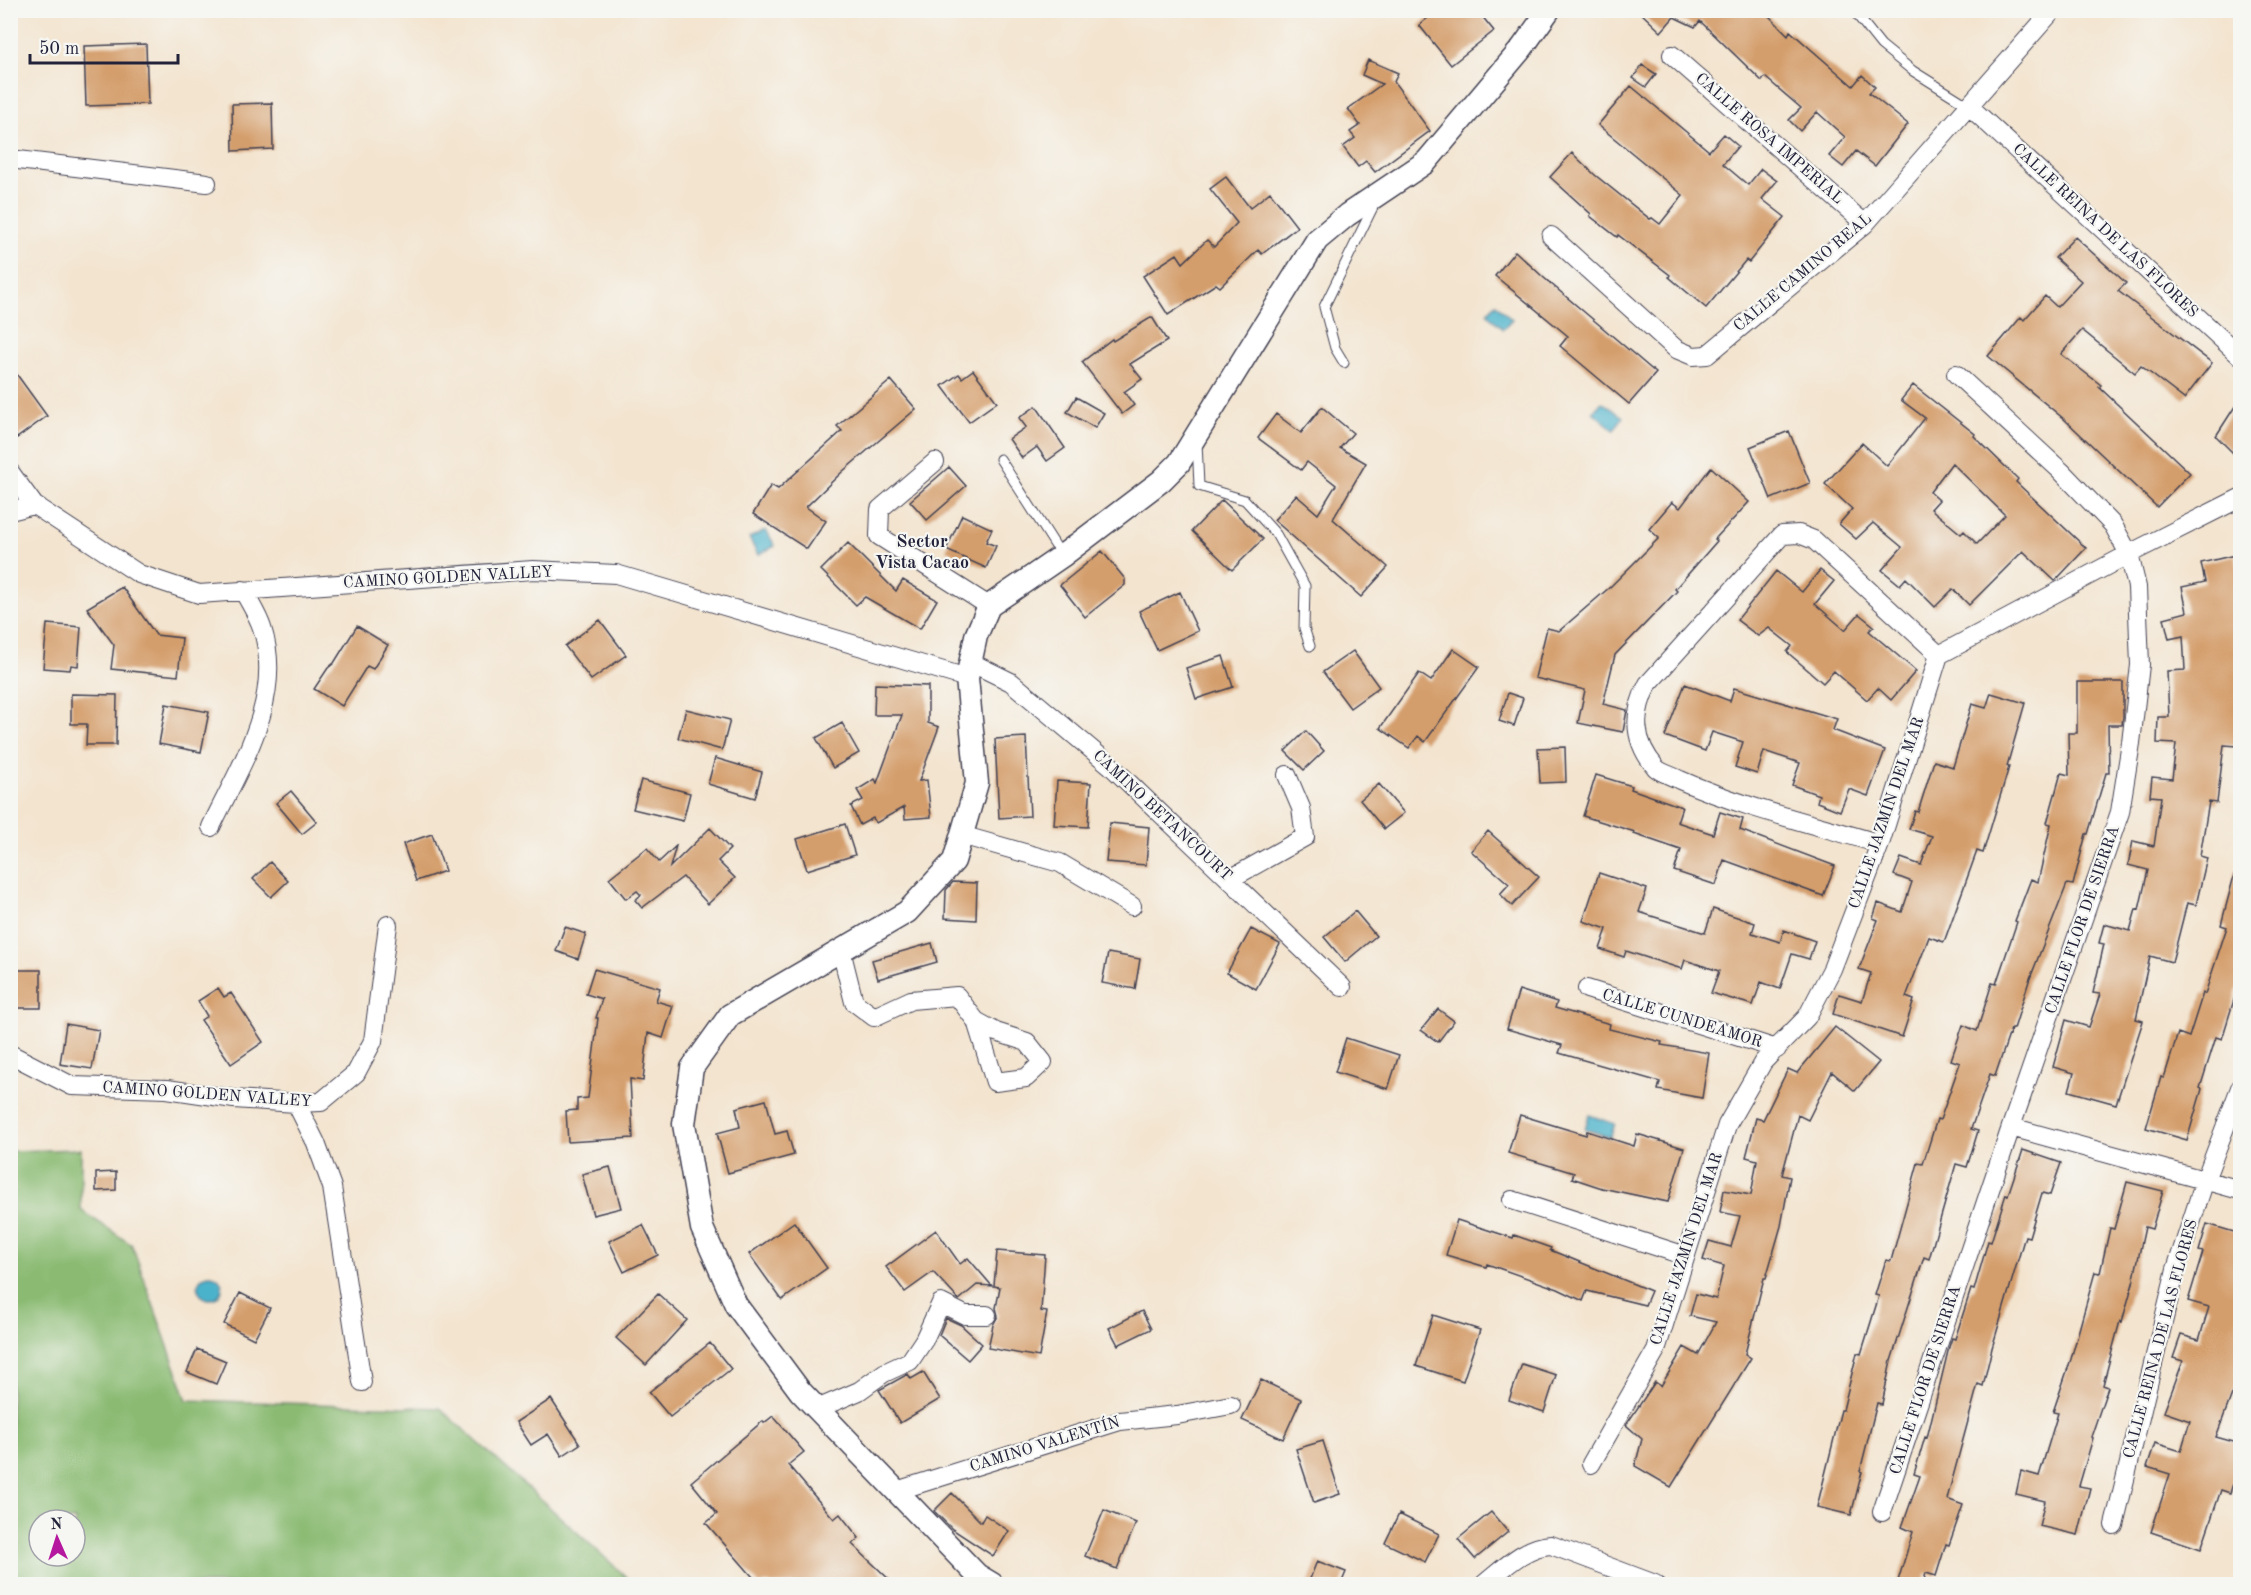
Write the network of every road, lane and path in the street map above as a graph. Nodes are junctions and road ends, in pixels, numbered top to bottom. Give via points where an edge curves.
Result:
1 (1549, 10) edge
2 (1853, 10) edge
3 (2053, 10) edge
4 (1672, 56) dead end
5 (1969, 106) junction
6 (10, 159) edge
7 (207, 183) dead end
8 (1380, 193) junction
9 (1865, 224) junction
10 (1551, 236) dead end
11 (2241, 356) edge
12 (1344, 363) dead end
13 (1956, 374) dead end
14 (1197, 434) junction
15 (1000, 459) dead end
16 (935, 462) dead end
17 (10, 472) edge
18 (2241, 498) edge
19 (34, 505) junction
20 (10, 511) edge
21 (2129, 554) junction
22 (1062, 556) junction
23 (243, 590) junction
24 (989, 606) junction
25 (1310, 646) dead end
26 (1939, 655) junction
27 (969, 670) junction
28 (1287, 775) dead end
29 (210, 828) dead end
30 (961, 835) junction
31 (1880, 844) junction
32 (1230, 879) junction
33 (1132, 906) dead end
34 (388, 925) dead end
35 (841, 950) junction
36 (1342, 987) dead end
37 (1587, 989) dead end
38 (976, 1021) dead end
39 (1777, 1049) junction
40 (10, 1054) edge
41 (2241, 1088) edge
42 (296, 1103) junction
43 (2011, 1127) junction
44 (2205, 1179) junction
45 (2241, 1190) edge
46 (1512, 1200) dead end
47 (1686, 1256) junction
48 (987, 1315) dead end
49 (362, 1382) dead end
50 (1231, 1406) dead end
51 (817, 1409) junction
52 (1591, 1464) dead end
53 (897, 1491) junction
54 (1882, 1512) dead end
55 (2114, 1525) dead end
56 (979, 1581) edge
57 (1484, 1584) edge
58 (1655, 1584) edge

1 - 8 street via 1426,162
2 - 5 lane via 1881,45 1913,72
3 - 5 street, CALLE CAMINO REAL
4 - 9 street, CALLE ROSA IMPERIAL
5 - 9 street, CALLE CAMINO REAL
5 - 11 street, CALLE REINA DE LAS FLORES
6 - 7 street
8 - 12 lane via 1324,307 1335,348
8 - 14 street via 1317,240
9 - 10 street, CALLE CAMINO REAL via 1707,355 1693,356 1676,349
13 - 21 street, CALLE FLOR DE SIERRA via 2113,525
14 - 22 street via 1161,481
14 - 25 lane via 1199,486 1245,500 1276,534 1305,586 1304,628
15 - 22 lane
16 - 24 street via 880,509 879,536
17 - 19 street
18 - 21 street
19 - 20 street
19 - 23 street, CAMINO GOLDEN VALLEY via 139,574 199,594
21 - 26 street
21 - 43 street, CALLE FLOR DE SIERRA via 2137,587 2140,665 2120,812
22 - 24 street
23 - 27 street, CAMINO GOLDEN VALLEY via 533,570 616,574
23 - 29 street via 262,627 268,659 267,699 250,745
24 - 27 street via 975,636
26 - 31 street, CALLE JAZMÍN DEL MAR
26 - 31 street via 1814,540 1799,534 1782,535 1648,684 1638,702 1636,727 1657,770 1709,792
27 - 30 street via 977,783
27 - 32 street, CAMINO BETANCOURT via 1011,682 1110,765
28 - 32 street via 1301,808 1305,837
30 - 33 street via 1060,863
30 - 35 street via 954,861 907,912
31 - 39 street, CALLE JAZMÍN DEL MAR via 1832,969 1806,1017
32 - 36 street, CAMINO BETANCOURT
34 - 42 street, CAMINO GOLDEN VALLEY via 369,1049 356,1073 321,1102
35 - 38 street via 855,1002 874,1017 911,1000 957,996
35 - 51 street via 730,1015 692,1068 684,1124 702,1228 736,1305
37 - 39 street, CALLE CUNDEAMOR
39 - 47 street, CALLE JAZMÍN DEL MAR via 1763,1062 1727,1125
40 - 42 street, CAMINO GOLDEN VALLEY via 72,1086 166,1089
41 - 44 street, CALLE REINA DE LAS FLORES
42 - 49 street via 332,1187
43 - 44 street
43 - 54 street, CALLE FLOR DE SIERRA
44 - 45 street
44 - 55 street, CALLE REINA DE LAS FLORES via 2176,1269
46 - 47 street
47 - 52 street, CALLE JAZMÍN DEL MAR via 1656,1350
48 - 51 street via 965,1315 940,1303 924,1340 909,1361 859,1391
50 - 53 street, CAMINO VALENTÍN via 1120,1421
51 - 53 street
53 - 56 street
57 - 58 street via 1523,1554 1541,1545 1551,1545

